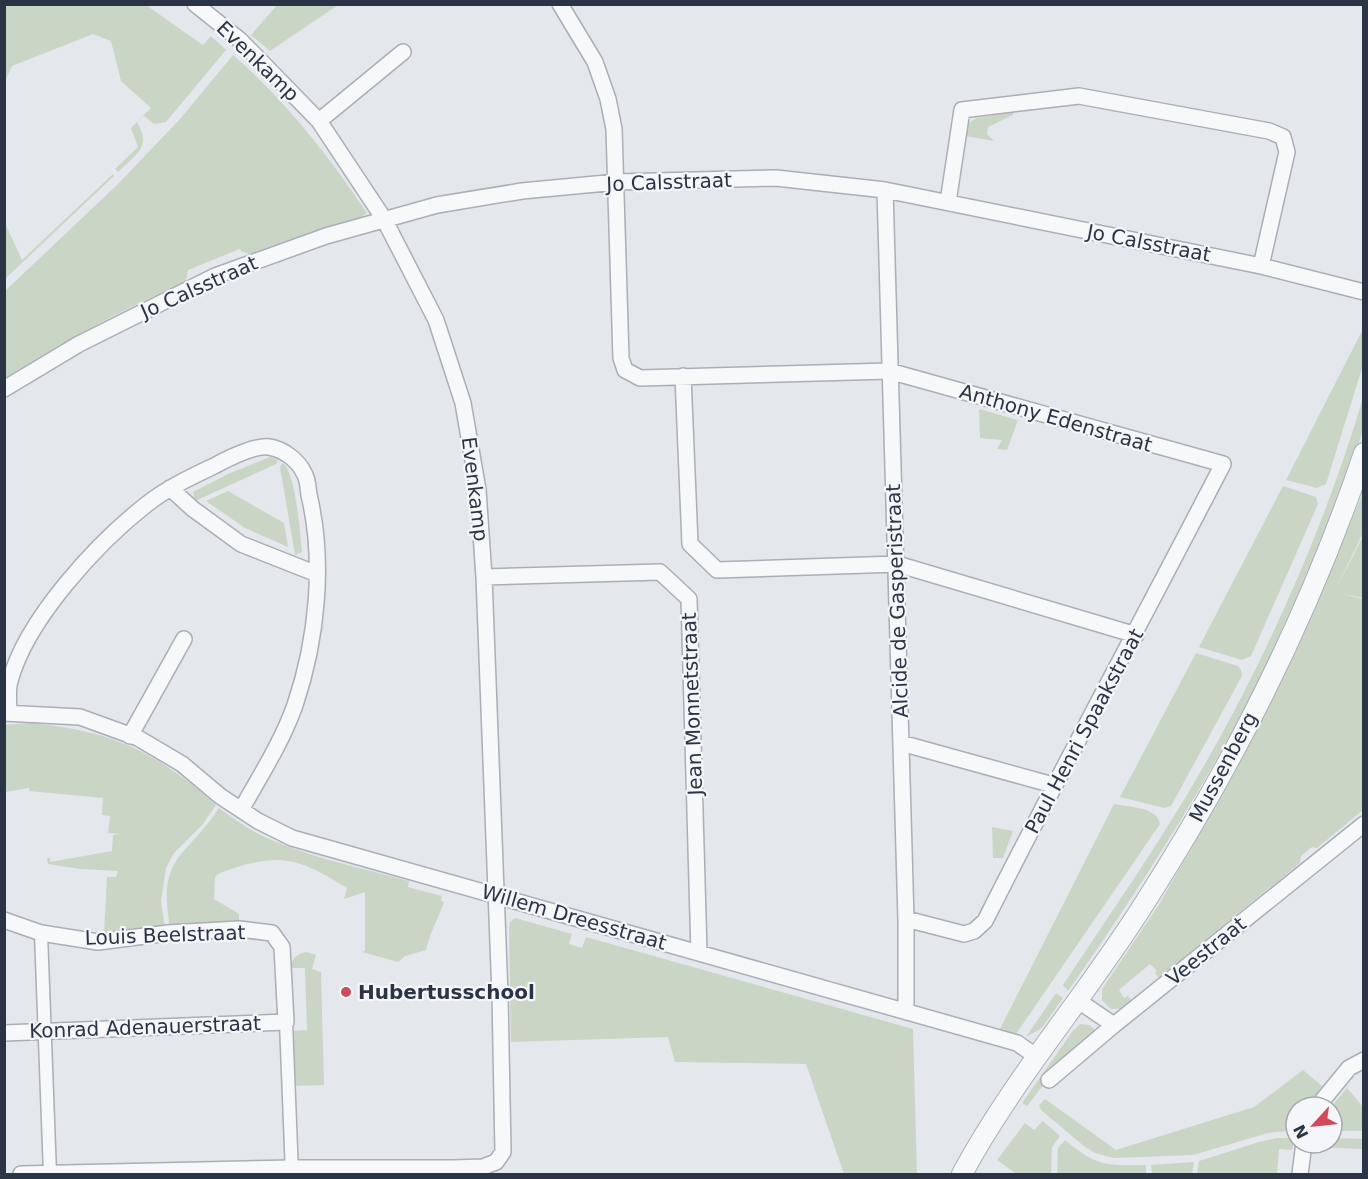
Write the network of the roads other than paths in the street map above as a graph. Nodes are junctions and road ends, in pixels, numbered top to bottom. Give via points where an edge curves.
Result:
1 (195, 4) edge
2 (560, 4) edge
3 (403, 52) dead end
4 (319, 121) junction
5 (617, 182) junction
6 (885, 190) junction
7 (948, 202) junction
8 (384, 219) junction
9 (1261, 266) junction
10 (1364, 292) edge
11 (890, 371) junction
12 (683, 376) junction
13 (4, 389) edge
14 (1364, 453) edge
15 (1223, 464) joint
16 (170, 488) junction
17 (897, 564) junction
18 (317, 574) junction
19 (484, 577) junction
20 (1136, 634) junction
21 (184, 639) dead end
22 (7, 713) edge
23 (130, 736) junction
24 (901, 743) junction
25 (1053, 785) junction
26 (241, 810) junction
27 (1364, 824) edge
28 (495, 894) junction
29 (4, 920) edge
30 (906, 920) junction
31 (41, 933) junction
32 (699, 952) junction
33 (1077, 1000) junction
34 (906, 1012) junction
35 (286, 1022) junction
36 (1113, 1025) junction
37 (4, 1032) edge
38 (45, 1032) junction
39 (1037, 1057) junction
40 (1364, 1060) edge
41 (1049, 1080) dead end
42 (1327, 1095) edge
43 (1302, 1155) edge
44 (292, 1171) edge
45 (21, 1174) edge
46 (50, 1174) edge
47 (962, 1174) edge
48 (1300, 1174) edge

1 - 4 street, Evenkamp via 240,40
2 - 5 street via 595,62 608,99
3 - 4 street
4 - 8 street, Evenkamp
5 - 6 street, Jo Calsstraat via 776,178
5 - 8 street, Jo Calsstraat via 490,196
5 - 12 street, Anthony Edenstraat via 621,358 625,370 640,378
6 - 7 street, Jo Calsstraat
6 - 11 street, Alcide de Gasperistraat
7 - 9 street, Jo Calsstraat
7 - 9 street via 962,110 1079,96 1269,131 1283,137 1287,152
8 - 13 street, Jo Calsstraat via 215,276 79,344
8 - 19 street, Evenkamp via 436,320 463,403 478,490
9 - 10 street, Jo Calsstraat
11 - 12 street, Anthony Edenstraat
11 - 15 street, Anthony Edenstraat
11 - 17 street, Alcide de Gasperistraat
12 - 17 street via 690,544 717,570
14 - 33 street, Mussenberg via 1347,503 1283,652 1213,791 1143,905
15 - 20 street, Paul Henri Spaakstraat
16 - 18 street via 241,544
16 - 18 street via 235,456 267,446 285,452 304,472 314,514
16 - 22 street via 146,504 100,547 58,593 28,638 9,682
17 - 20 street
17 - 24 street, Alcide de Gasperistraat
18 - 26 street via 308,658 295,706 278,746
19 - 28 street, Evenkamp
19 - 32 street, Jean Monnetstraat via 660,572 688,599
20 - 25 street, Paul Henri Spaakstraat
21 - 23 street
22 - 23 street, Willem Dreesstraat via 80,717
23 - 26 street, Willem Dreesstraat via 182,764
24 - 25 street
24 - 30 street, Alcide de Gasperistraat
25 - 30 street, Paul Henri Spaakstraat via 980,926 964,934
26 - 28 street, Willem Dreesstraat via 292,838
27 - 36 street, Veestraat
28 - 32 street, Willem Dreesstraat
28 - 44 street, Evenkamp via 503,1152 496,1162 483,1167
29 - 31 street, Louis Beelstraat
30 - 34 street, Alcide de Gasperistraat
31 - 35 street, Louis Beelstraat via 98,942 239,929 272,933 282,946
31 - 38 street
32 - 34 street, Willem Dreesstraat
33 - 36 street
33 - 39 street, Mussenberg
34 - 39 street, Willem Dreesstraat via 1017,1043
35 - 38 street, Konrad Adenauerstraat
35 - 44 street
36 - 41 street, Veestraat
37 - 38 street, Konrad Adenauerstraat
38 - 46 street
39 - 47 street
40 - 42 street via 1349,1068
43 - 48 street
44 - 46 street, Evenkamp
45 - 46 street, Evenkamp

